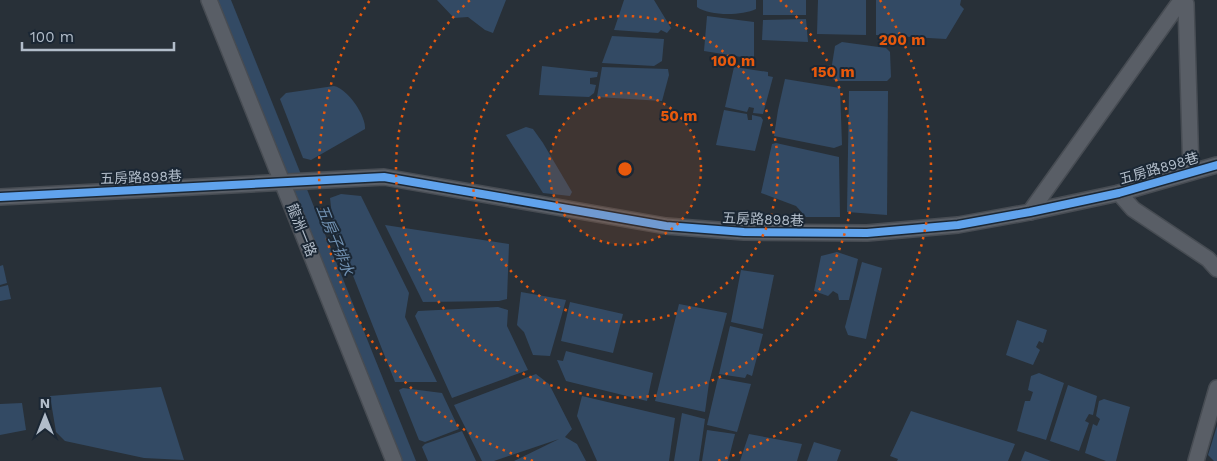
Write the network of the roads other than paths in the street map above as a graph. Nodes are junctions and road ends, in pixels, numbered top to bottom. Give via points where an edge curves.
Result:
1 (209, 0) edge
2 (1217, 164) edge
3 (1192, 172) junction
4 (283, 182) junction
5 (1119, 193) junction
6 (0, 196) edge
7 (1030, 212) junction
8 (1217, 269) edge
9 (1217, 388) edge
10 (394, 461) edge
11 (1196, 461) edge

1 - 4 street, 龍洲一路
2 - 3 street, 五房路898巷
3 - 5 street, 五房路898巷
3 - 7 street via 1186,4 1177,6
4 - 6 street, 五房路898巷
4 - 7 street, 五房路898巷 via 384,177 666,226 744,232 867,233 958,225
4 - 10 street, 龍洲一路
5 - 7 street, 五房路898巷
5 - 8 street via 1133,209 1208,259
9 - 11 street

